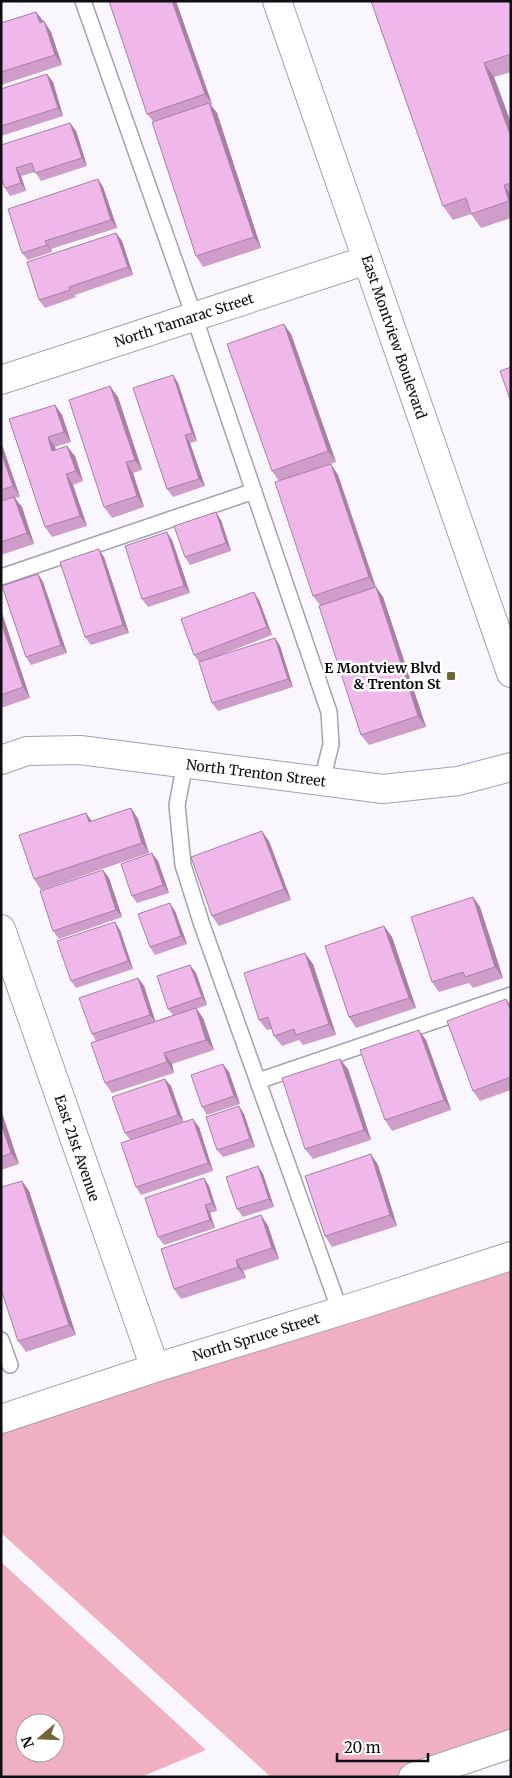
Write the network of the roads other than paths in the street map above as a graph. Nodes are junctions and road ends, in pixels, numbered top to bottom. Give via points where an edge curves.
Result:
1 (84, 1) edge
2 (277, 1) edge
3 (367, 260) junction
4 (194, 316) junction
5 (4, 371) edge
6 (254, 490) junction
7 (1, 577) edge
8 (511, 673) edge
9 (1, 760) edge
10 (185, 763) junction
11 (511, 767) edge
12 (322, 781) junction
13 (1, 929) edge
14 (511, 995) edge
15 (258, 1080) junction
16 (511, 1256) edge
17 (340, 1312) junction
18 (1, 1340) edge
19 (10, 1365) dead end
20 (154, 1368) junction
21 (1, 1419) edge
22 (511, 1744) edge
23 (414, 1777) edge

1 - 4 lane
2 - 3 street, East Montview Boulevard
3 - 4 street, North Tamarac Street
3 - 8 street, East Montview Boulevard
4 - 5 street, North Tamarac Street
4 - 6 lane
6 - 7 lane
6 - 12 lane via 329,712 331,744
9 - 10 street, North Trenton Street via 27,751 80,750
10 - 12 street, North Trenton Street
10 - 15 lane via 177,805 183,864
11 - 12 street, North Trenton Street via 458,781 383,789
13 - 20 street, East 21st Avenue
14 - 15 lane
15 - 17 lane
16 - 17 street, North Spruce Street
17 - 20 street, North Spruce Street
18 - 19 lane
20 - 21 street, North Spruce Street
22 - 23 street

